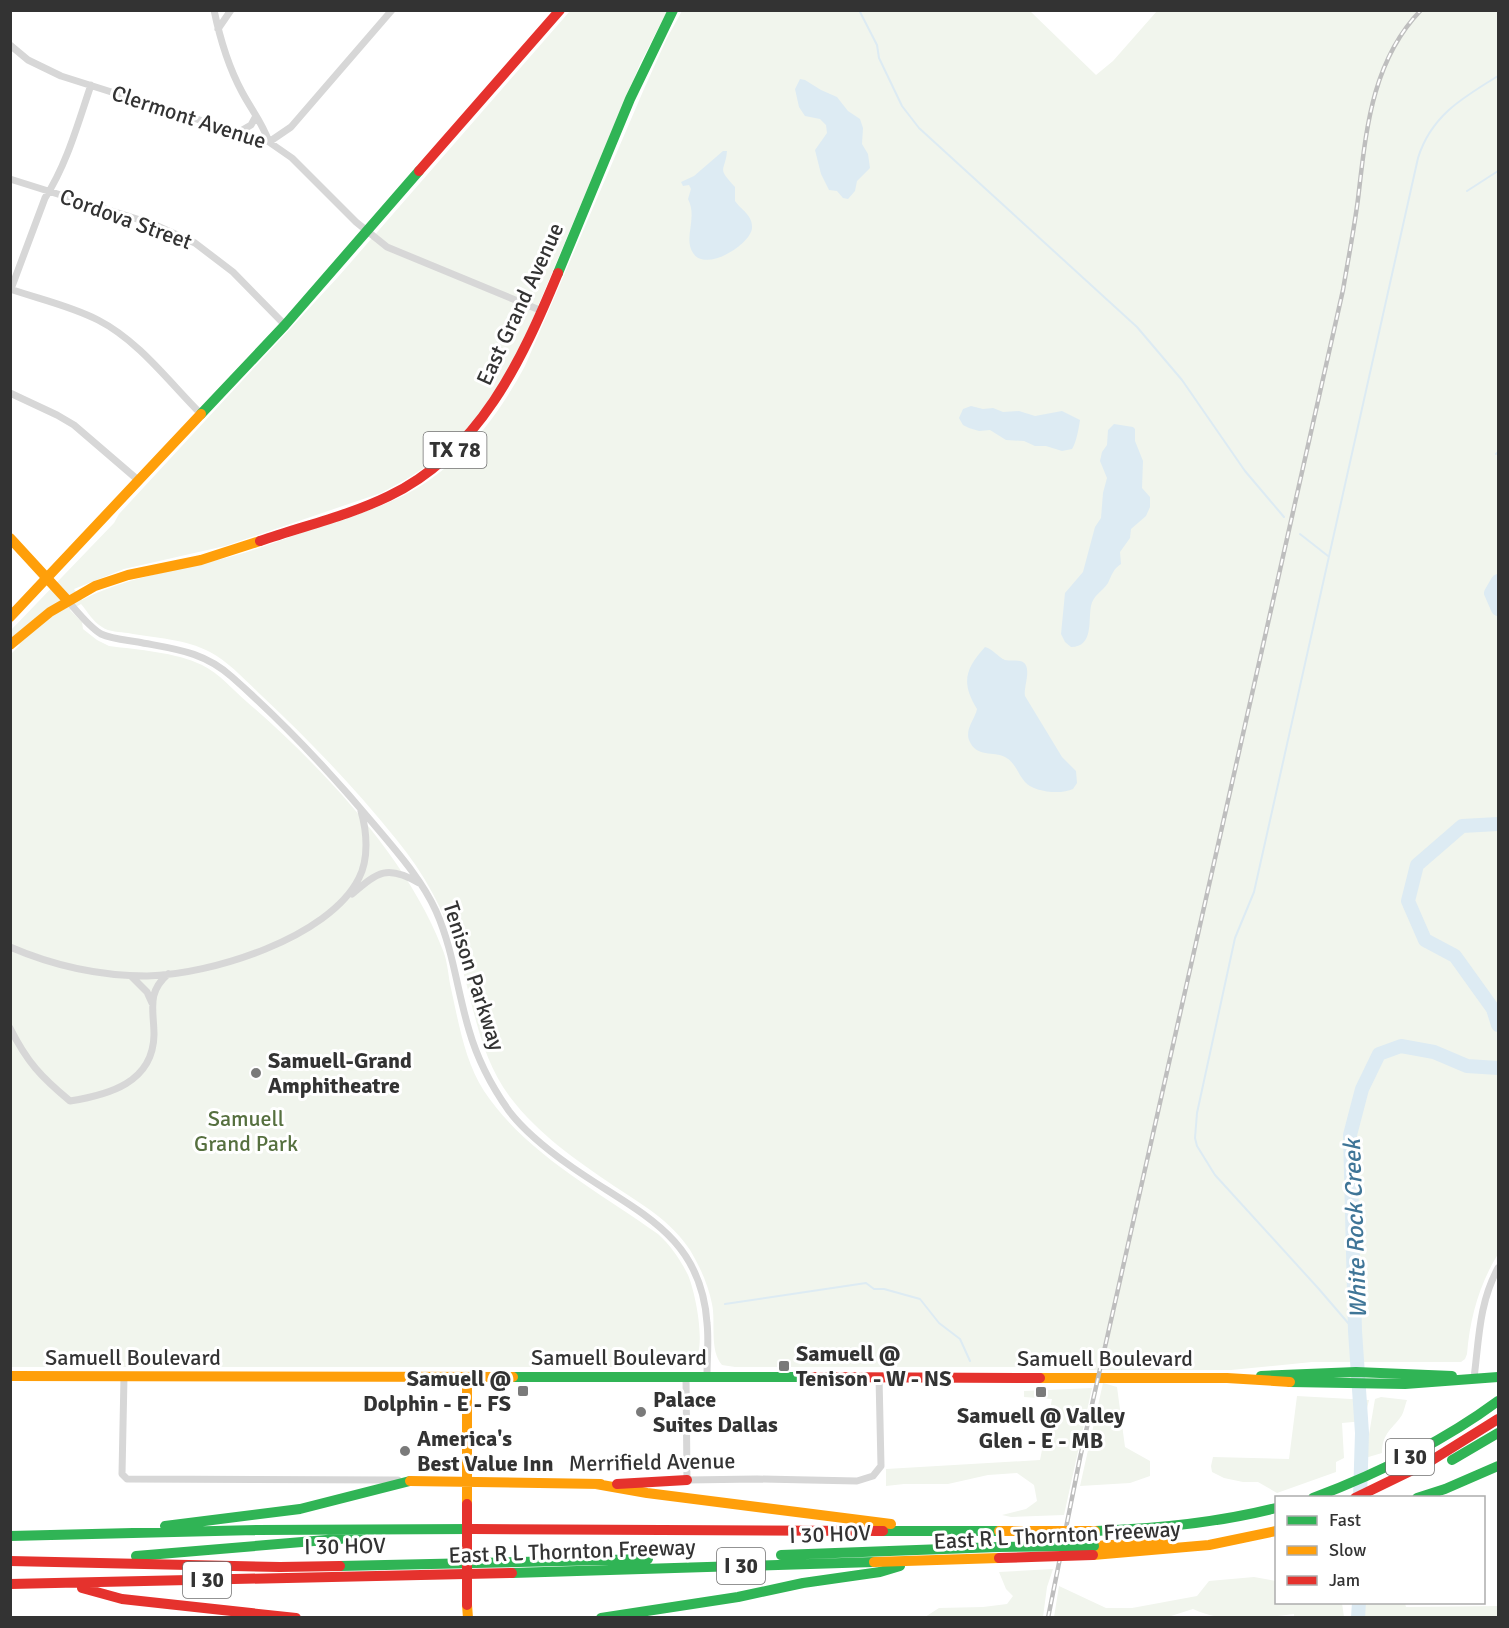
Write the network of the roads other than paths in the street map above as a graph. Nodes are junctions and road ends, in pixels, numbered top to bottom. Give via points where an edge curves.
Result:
1 (214, 10) edge
2 (231, 10) edge
3 (392, 10) edge
4 (560, 10) edge
5 (674, 10) edge
6 (218, 29) junction
7 (10, 45) edge
8 (91, 85) junction
9 (256, 116) junction
10 (238, 132) junction
11 (269, 142) junction
12 (10, 179) edge
13 (49, 191) junction
14 (366, 231) junction
15 (11, 289) edge
16 (542, 310) junction
17 (285, 325) junction
18 (10, 393) edge
19 (201, 414) junction
20 (138, 480) junction
21 (10, 538) edge
22 (47, 578) junction
23 (67, 600) junction
24 (10, 617) edge
25 (10, 645) edge
26 (359, 806) junction
27 (421, 884) junction
28 (342, 901) junction
29 (10, 947) edge
30 (168, 974) junction
31 (131, 976) junction
32 (152, 1003) junction
33 (10, 1028) edge
34 (1498, 1268) edge
35 (10, 1376) edge
36 (686, 1376) junction
37 (707, 1376) junction
38 (124, 1377) junction
39 (467, 1377) junction
40 (879, 1377) junction
41 (1498, 1377) edge
42 (1227, 1378) junction
43 (1473, 1378) junction
44 (1498, 1401) edge
45 (1498, 1419) edge
46 (1498, 1433) edge
47 (1498, 1466) edge
48 (467, 1480) junction
49 (687, 1480) junction
50 (410, 1481) junction
51 (596, 1484) junction
52 (1317, 1496) edge
53 (1357, 1496) edge
54 (1377, 1496) edge
55 (1421, 1496) edge
56 (1275, 1508) edge
57 (1275, 1524) edge
58 (457, 1529) junction
59 (947, 1531) junction
60 (1262, 1531) junction
61 (143, 1532) junction
62 (1275, 1532) edge
63 (10, 1536) edge
64 (998, 1553) junction
65 (60, 1561) junction
66 (915, 1561) junction
67 (10, 1563) edge
68 (348, 1577) junction
69 (66, 1583) junction
70 (10, 1584) edge
71 (296, 1617) edge
72 (468, 1617) edge
73 (601, 1617) edge

1 - 6 street
2 - 6 street
3 - 11 street via 291,127
4 - 14 main road
5 - 16 main road, East Grand Avenue / TX 78 via 650,55
6 - 9 street via 229,65
7 - 8 street, Clermont Avenue via 44,69
8 - 10 street, Clermont Avenue
8 - 13 street
9 - 10 street via 251,125
9 - 11 street
10 - 11 street, Clermont Avenue
11 - 14 street, Clermont Avenue via 292,158
12 - 13 street, Cordova Street
13 - 15 street
13 - 17 street, Cordova Street via 153,224 195,243 233,272
14 - 16 street, Clermont Avenue via 394,251
14 - 17 main road
15 - 19 street via 79,312 117,332
16 - 23 main road, East Grand Avenue / TX 78 via 517,364 486,416 464,441 402,490 349,512 200,560 106,582
17 - 19 main road
18 - 20 street via 74,425
19 - 20 main road
20 - 22 main road
21 - 22 main road, Tenison Parkway
22 - 23 main road, Tenison Parkway
22 - 24 main road
23 - 25 main road, East Grand Avenue / TX 78
23 - 26 street, Tenison Parkway via 101,634 184,650 213,662 259,702
26 - 27 street, Tenison Parkway
26 - 28 street via 365,855 358,879
27 - 28 street via 401,875 382,873
27 - 37 street, Tenison Parkway via 446,938 473,1042 511,1113 557,1157 657,1224 689,1260 704,1303
28 - 30 street via 312,924 259,952 225,964
29 - 31 street via 69,967
30 - 31 street
30 - 32 street via 159,982
31 - 32 street
32 - 33 street via 154,1036 147,1062 119,1089 85,1099 70,1101 48,1083 24,1055
34 - 43 street via 1485,1296
35 - 38 main road, Samuell Boulevard
36 - 37 main road, Samuell Boulevard
36 - 39 main road, Samuell Boulevard
36 - 49 street
37 - 40 main road, Samuell Boulevard
38 - 39 main road, Samuell Boulevard
38 - 50 street, Merrifield Avenue via 124,1477
39 - 48 main road
40 - 42 main road, Samuell Boulevard
40 - 49 street, Merrifield Avenue via 881,1466 873,1476 856,1481
41 - 43 main road, Samuell Boulevard
42 - 43 main road, Samuell Boulevard via 1312,1384 1433,1383
42 - 43 main road, Samuell Boulevard via 1313,1371 1400,1371
44 - 52 main road, I 30 via 1405,1459
45 - 53 main road via 1443,1455
46 - 54 main road, I 30
47 - 55 main road
48 - 50 main road, Merrifield Avenue
48 - 51 main road, Merrifield Avenue
48 - 72 main road, bridge
49 - 51 main road, Merrifield Avenue
50 - 61 main road via 294,1510 186,1521
51 - 59 main road
56 - 59 main road, East R L Thornton Freeway / I 30, bridge via 1186,1527 1148,1530
57 - 60 main road
58 - 59 main road, East R L Thornton Freeway / I 30
58 - 61 main road, East R L Thornton Freeway / I 30
58 - 65 main road
60 - 62 main road, East R L Thornton Freeway / I 30
60 - 64 main road, East R L Thornton Freeway / I 30, bridge via 1188,1549
61 - 63 main road, East R L Thornton Freeway / I 30
64 - 65 main road, I 30 HOV via 280,1567
64 - 66 main road, East R L Thornton Freeway / I 30
65 - 67 main road, I 30 HOV
65 - 68 main road
66 - 68 main road, East R L Thornton Freeway / I 30
66 - 73 main road via 880,1572
68 - 69 main road, East R L Thornton Freeway / I 30
69 - 70 main road, East R L Thornton Freeway / I 30
69 - 71 main road via 122,1599

